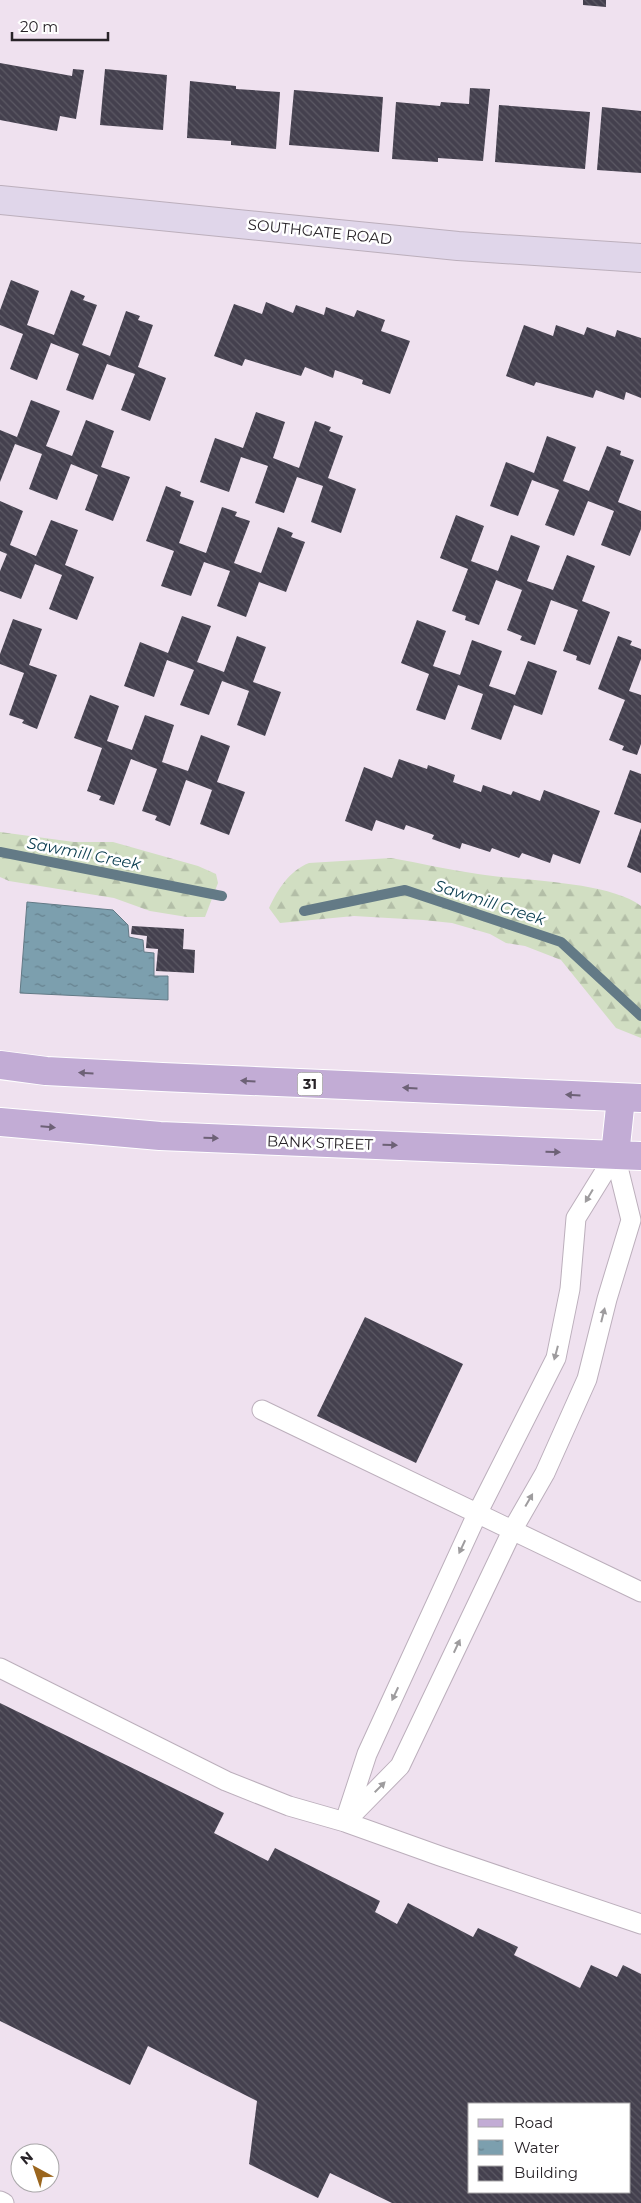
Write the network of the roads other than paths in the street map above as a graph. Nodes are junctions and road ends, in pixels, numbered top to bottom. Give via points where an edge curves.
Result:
1 (0, 200) edge
2 (641, 258) edge
3 (0, 1065) edge
4 (631, 1098) edge
5 (0, 1122) edge
6 (628, 1155) edge
7 (262, 1410) dead end
8 (478, 1512) junction
9 (513, 1529) junction
10 (641, 1592) edge
11 (0, 1668) edge
12 (345, 1822) junction
13 (641, 1924) edge
14 (0, 2201) edge
15 (4, 2203) edge

1 - 2 street, SOUTHGATE ROAD via 458,246
4 -> 3 main road, 31 via 133,1076
4 - 6 main road
5 -> 6 main road, BANK STREET via 160,1136
6 -> 8 lane via 576,1218 570,1288 556,1358
9 -> 6 lane via 545,1474 587,1379 631,1220
7 - 8 lane
8 - 9 lane
8 -> 12 lane via 368,1754
9 - 10 lane
12 -> 9 lane via 400,1766
11 - 12 lane via 226,1781 289,1806
12 - 13 lane
14 - 15 lane

